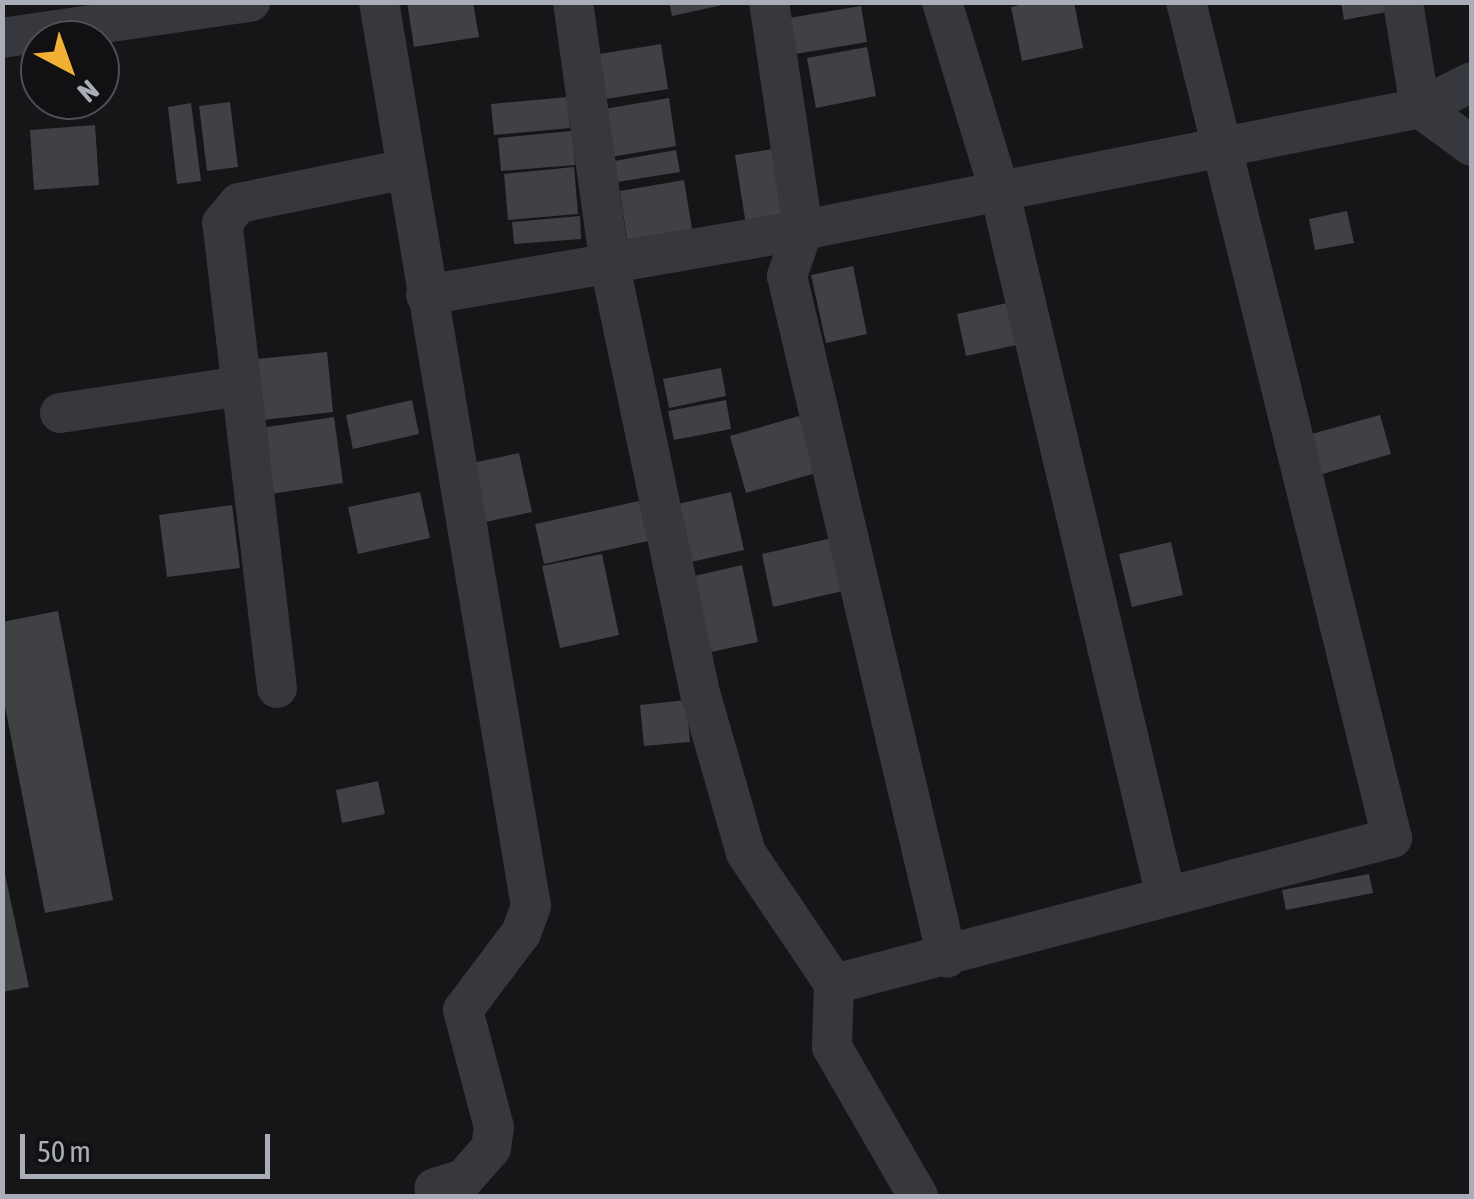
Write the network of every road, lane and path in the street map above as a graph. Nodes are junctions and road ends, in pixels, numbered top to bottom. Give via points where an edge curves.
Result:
1 (250, 2) edge
2 (379, 2) edge
3 (573, 2) edge
4 (769, 2) edge
5 (942, 2) edge
6 (1186, 2) edge
7 (1404, 2) edge
8 (2, 38) edge
9 (1472, 82) edge
10 (1420, 108) junction
11 (1221, 146) junction
12 (1472, 146) edge
13 (406, 169) junction
14 (1000, 193) junction
15 (803, 230) junction
16 (610, 266) junction
17 (426, 295) junction
18 (241, 386) junction
19 (60, 413) dead end
20 (278, 688) dead end
21 (1166, 897) junction
22 (947, 958) junction
23 (834, 984) junction
24 (434, 1188) dead end
25 (918, 1196) edge

1 - 8 street
2 - 13 street
3 - 16 street
4 - 15 street
5 - 14 street
6 - 11 street
7 - 10 street
9 - 10 street
10 - 11 street
10 - 12 street
11 - 14 street
11 - 21 street via 1392,838
13 - 17 street
13 - 18 street via 239,203 228,213 222,223
14 - 15 street
14 - 21 street
15 - 16 street
15 - 22 street via 787,276
16 - 17 street
16 - 23 street via 700,696 746,853
17 - 24 street via 531,906 521,933 463,1010 494,1127 491,1148 464,1179
18 - 19 street
18 - 20 street
21 - 22 street
22 - 23 street
23 - 25 street via 832,1047

